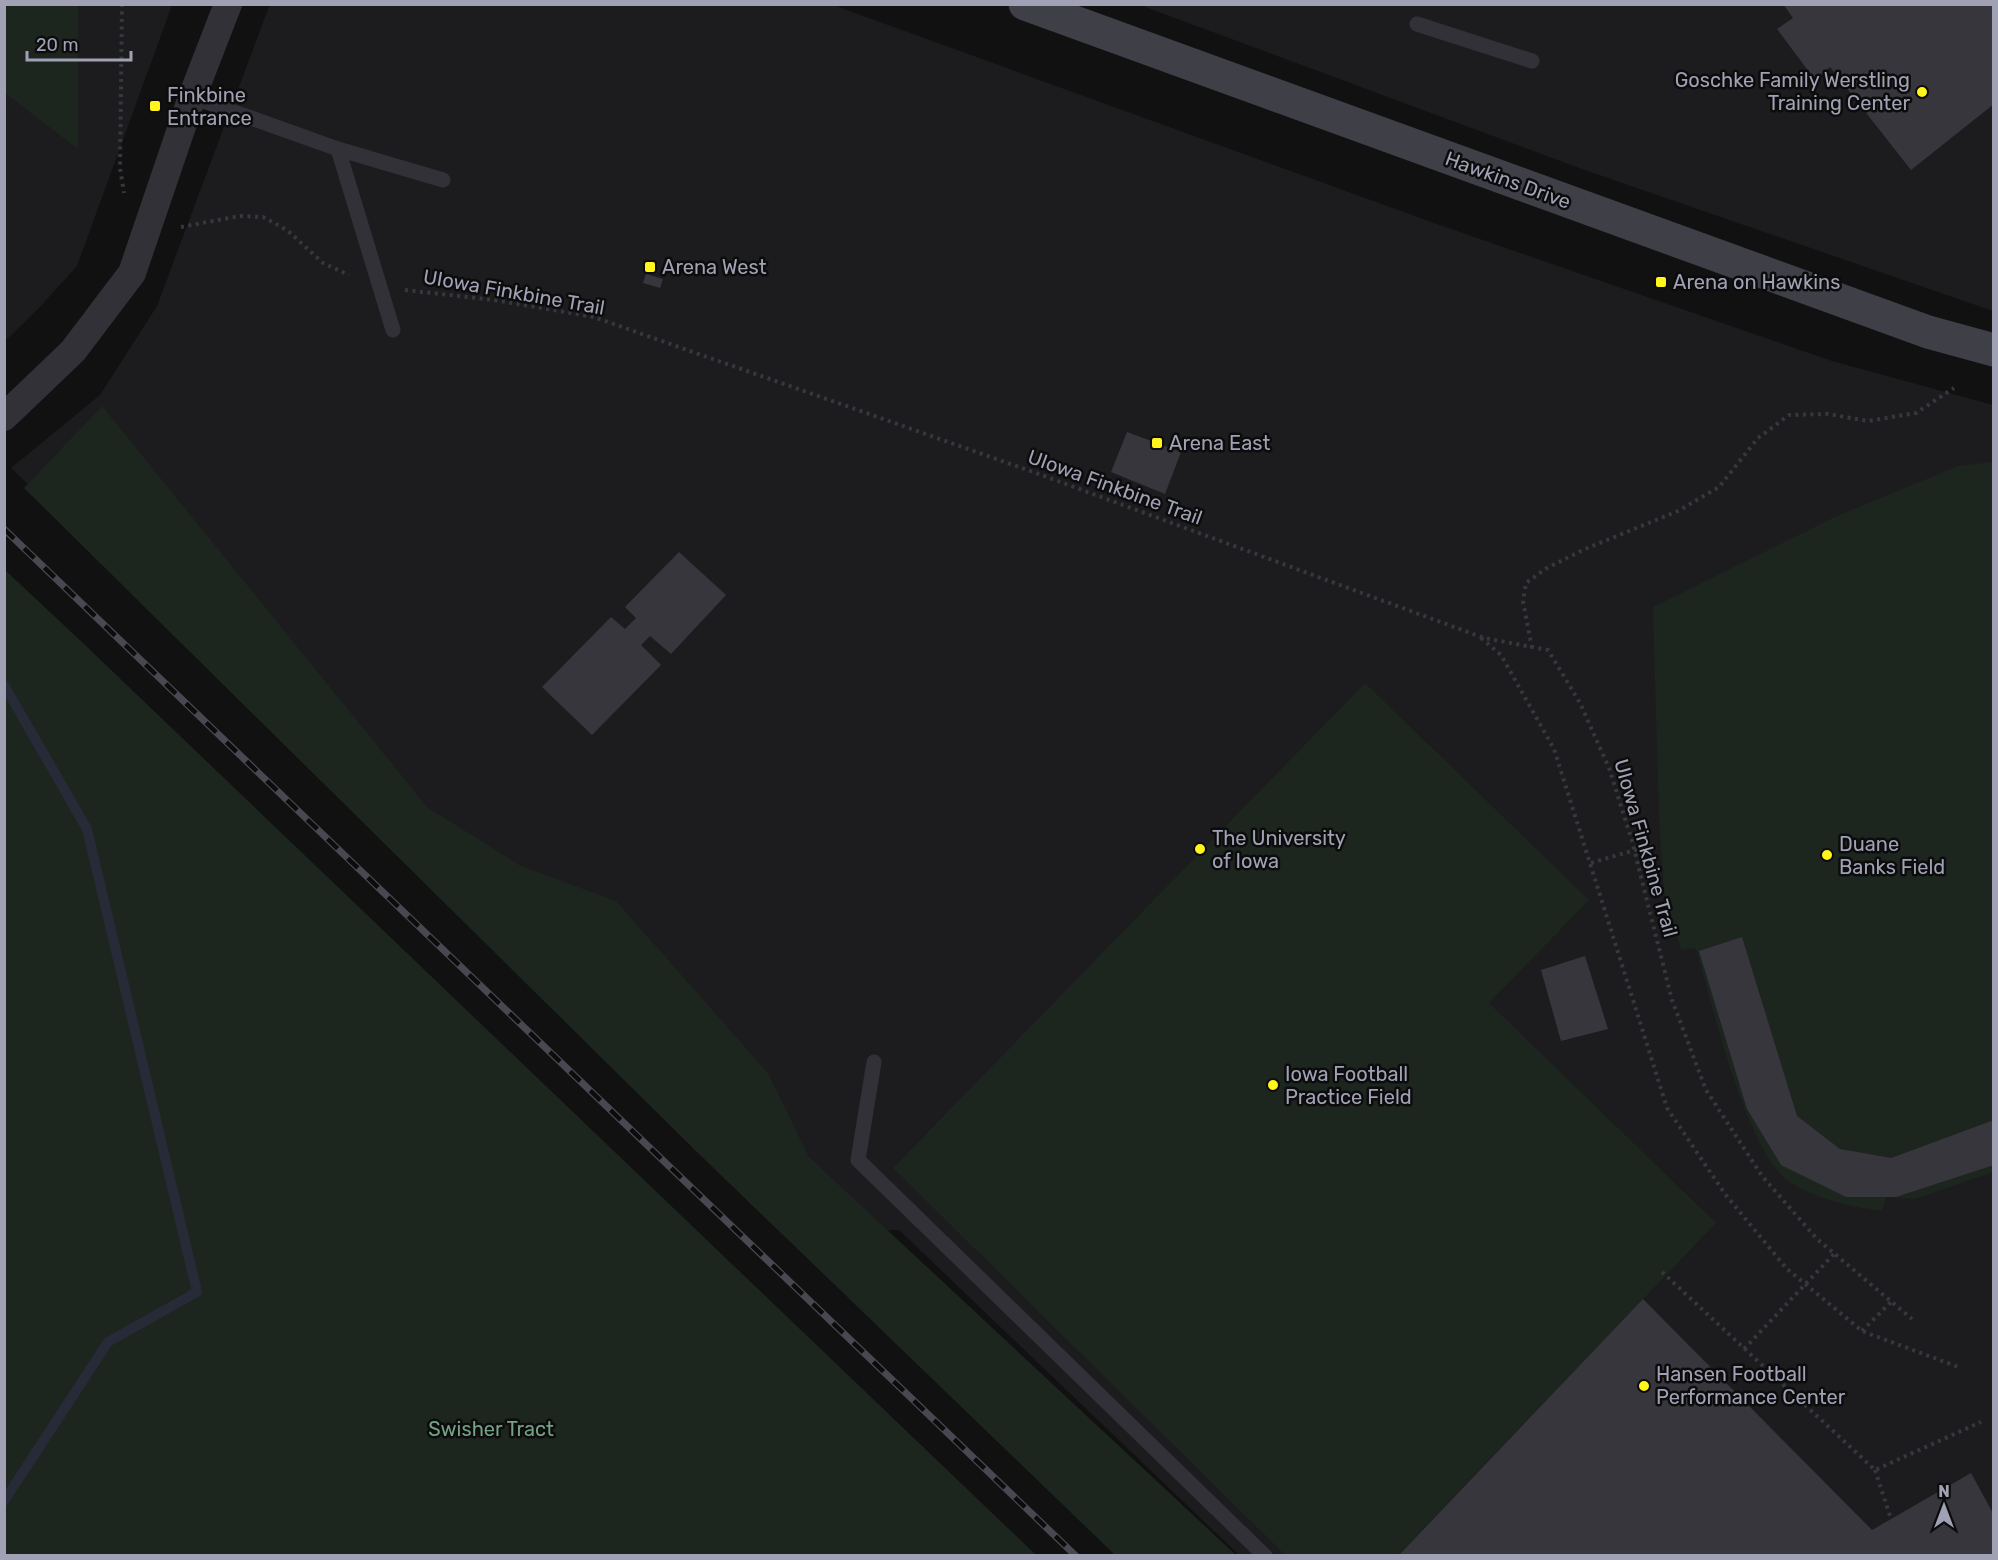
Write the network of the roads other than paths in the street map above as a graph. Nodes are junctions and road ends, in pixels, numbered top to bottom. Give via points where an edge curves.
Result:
1 (228, 4) edge
2 (1025, 4) edge
3 (1417, 24) dead end
4 (1532, 61) dead end
5 (192, 97) junction
6 (338, 149) junction
7 (443, 180) dead end
8 (393, 330) dead end
9 (1994, 350) edge
10 (4, 417) edge
11 (874, 1062) dead end
12 (1265, 1556) edge

1 - 5 street
2 - 9 street, Hawkins Drive via 1917,328
3 - 4 lane
5 - 6 lane
5 - 10 street via 132,273 74,351
6 - 7 lane
6 - 8 lane
11 - 12 lane via 858,1160

